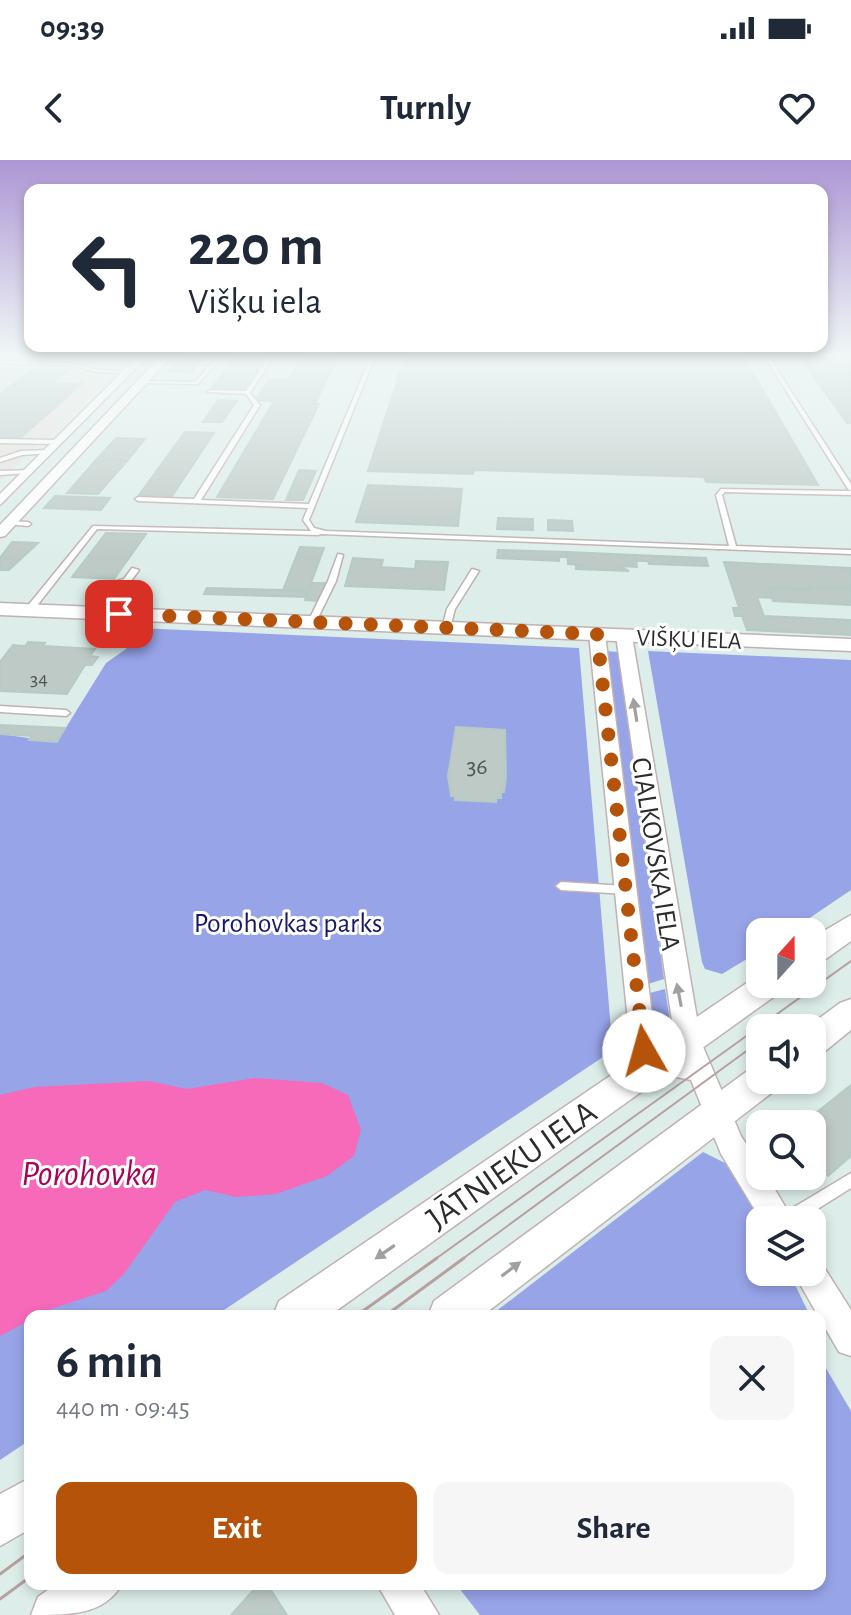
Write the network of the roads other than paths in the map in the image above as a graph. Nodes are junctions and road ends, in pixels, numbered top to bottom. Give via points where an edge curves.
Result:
1 (78, 422) edge
2 (106, 422) edge
3 (247, 422) edge
4 (346, 422) edge
5 (808, 422) edge
6 (0, 441) edge
7 (58, 442) junction
8 (87, 443) junction
9 (49, 452) junction
10 (0, 460) edge
11 (30, 471) junction
12 (0, 473) edge
13 (851, 491) edge
14 (38, 494) junction
15 (4, 497) edge
16 (138, 499) dead end
17 (200, 502) junction
18 (282, 505) junction
19 (312, 506) junction
20 (195, 515) dead end
21 (275, 518) dead end
22 (28, 524) dead end
23 (4, 528) edge
24 (326, 533) junction
25 (733, 548) junction
26 (851, 552) edge
27 (340, 555) dead end
28 (135, 570) dead end
29 (475, 571) dead end
30 (127, 581) junction
31 (0, 609) edge
32 (29, 610) junction
33 (86, 613) junction
34 (119, 614) junction
35 (312, 622) junction
36 (446, 628) junction
37 (597, 634) junction
38 (624, 636) junction
39 (851, 645) edge
40 (0, 709) edge
41 (66, 713) dead end
42 (561, 886) dead end
43 (626, 890) junction
44 (851, 926) edge
45 (826, 943) edge
46 (753, 998) edge
47 (851, 1012) edge
48 (826, 1031) edge
49 (693, 1056) junction
50 (655, 1063) junction
51 (746, 1092) edge
52 (718, 1114) junction
53 (851, 1180) edge
54 (769, 1206) edge
55 (809, 1206) edge
56 (818, 1286) edge
57 (303, 1310) edge
58 (457, 1310) edge
59 (851, 1340) edge
60 (24, 1505) edge
61 (0, 1522) edge
62 (89, 1590) edge
63 (400, 1590) edge
64 (56, 1615) edge
65 (419, 1615) edge

1 - 7 street
2 - 8 street
3 - 17 lane
4 - 19 lane
5 - 13 lane
6 - 7 lane
7 - 8 street
7 - 9 street
8 - 14 street
9 - 10 lane
9 - 11 street
11 - 12 lane
11 - 15 street
13 - 25 lane via 723,490 719,495
14 - 15 street
14 - 23 street
16 - 17 lane
17 - 18 lane
17 - 20 lane
18 - 19 lane
18 - 21 lane
19 - 24 lane via 306,524
22 - 23 lane
24 - 25 lane
24 - 32 lane via 95,527
25 - 26 lane
27 - 35 lane
28 - 30 lane
29 - 36 lane via 451,609
30 - 33 lane via 106,587
30 - 34 lane via 134,589
31 - 32 street, VIŠĶU IELA
32 - 33 street, VIŠĶU IELA
33 - 34 street, VIŠĶU IELA
34 - 35 street, VIŠĶU IELA
35 - 36 street, VIŠĶU IELA
36 - 37 street, VIŠĶU IELA
37 - 38 street, VIŠĶU IELA
37 - 43 street, CIALKOVSKA IELA
38 - 39 street, VIŠĶU IELA
49 -> 38 street, CIALKOVSKA IELA via 676,980
40 - 41 lane
42 - 43 lane
43 - 50 street, CIALKOVSKA IELA via 644,1051
44 - 45 street
46 - 49 street, JĀTNIEKU IELA
47 - 48 street
49 - 50 street, JĀTNIEKU IELA
49 - 52 street, CIALKOVSKA IELA
50 -> 57 street, JĀTNIEKU IELA
51 - 52 street
52 - 54 street, CIALKOVSKA IELA
58 -> 52 street
53 - 55 lane
56 - 59 street
60 - 61 street
62 - 64 street
63 - 65 street

